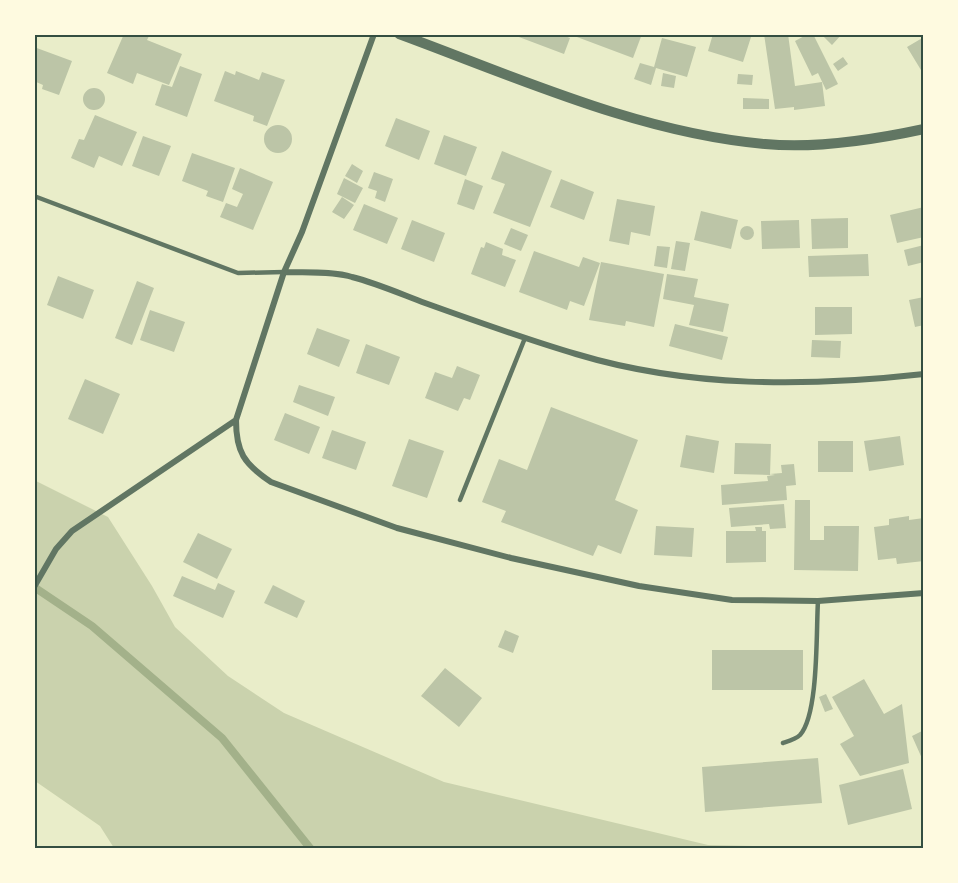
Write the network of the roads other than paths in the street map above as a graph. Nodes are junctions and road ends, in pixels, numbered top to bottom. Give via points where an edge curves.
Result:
1 (374, 34) edge
2 (399, 34) edge
3 (924, 129) edge
4 (34, 196) edge
5 (284, 272) junction
6 (525, 338) junction
7 (924, 374) edge
8 (236, 420) junction
9 (460, 500) dead end
10 (34, 587) edge
11 (924, 593) edge
12 (818, 601) junction
13 (783, 743) dead end

1 - 5 street
2 - 3 street via 636,120 687,132 766,144 818,144
4 - 5 lane via 238,273
5 - 6 street via 350,276
5 - 8 street
6 - 7 street via 628,366 745,382 806,384
6 - 9 lane
8 - 10 street via 72,531 56,549
8 - 12 street via 236,439 243,456 271,482 397,528 639,586 732,600
11 - 12 street
12 - 13 lane via 816,668 809,716 800,735

